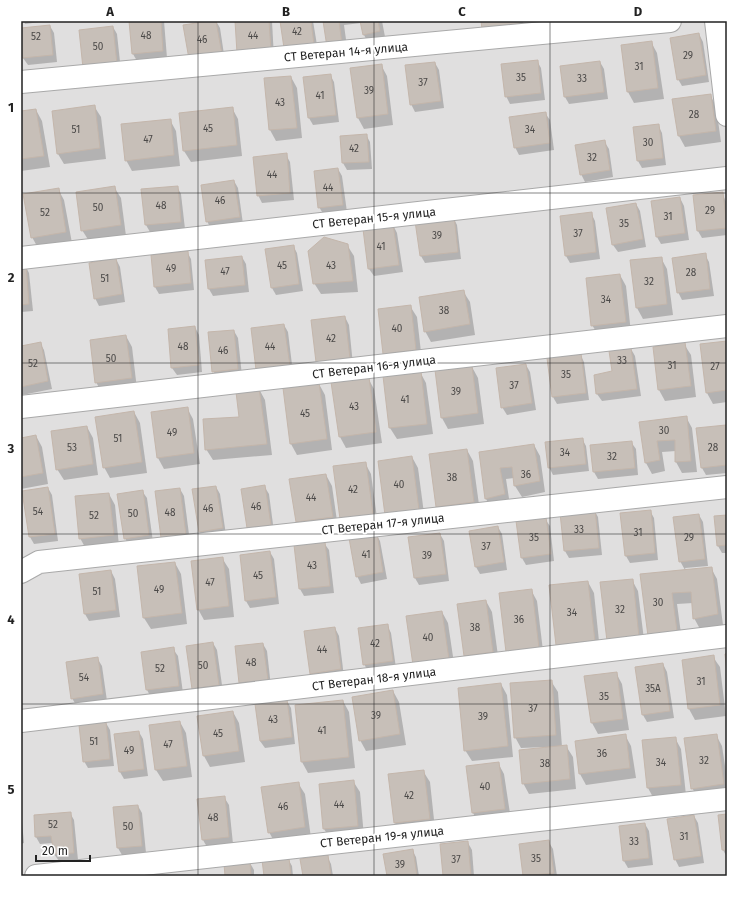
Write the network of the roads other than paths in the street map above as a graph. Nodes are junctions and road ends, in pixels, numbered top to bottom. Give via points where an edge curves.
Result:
1 (670, 21) edge
2 (716, 21) edge
3 (21, 82) edge
4 (727, 115) edge
5 (727, 178) edge
6 (21, 258) edge
7 (727, 326) edge
8 (21, 408) edge
9 (727, 487) edge
10 (30, 567) edge
11 (727, 636) edge
12 (21, 722) edge
13 (727, 799) edge
14 (36, 876) edge

1 - 3 street, СТ Ветеран 14-я улица
2 - 4 street
5 - 6 street, СТ Ветеран 15-я улица
7 - 8 street, СТ Ветеран 16-я улица
9 - 10 street, СТ Ветеран 17-я улица
11 - 12 street, СТ Ветеран 18-я улица
13 - 14 street, СТ Ветеран 19-я улица

